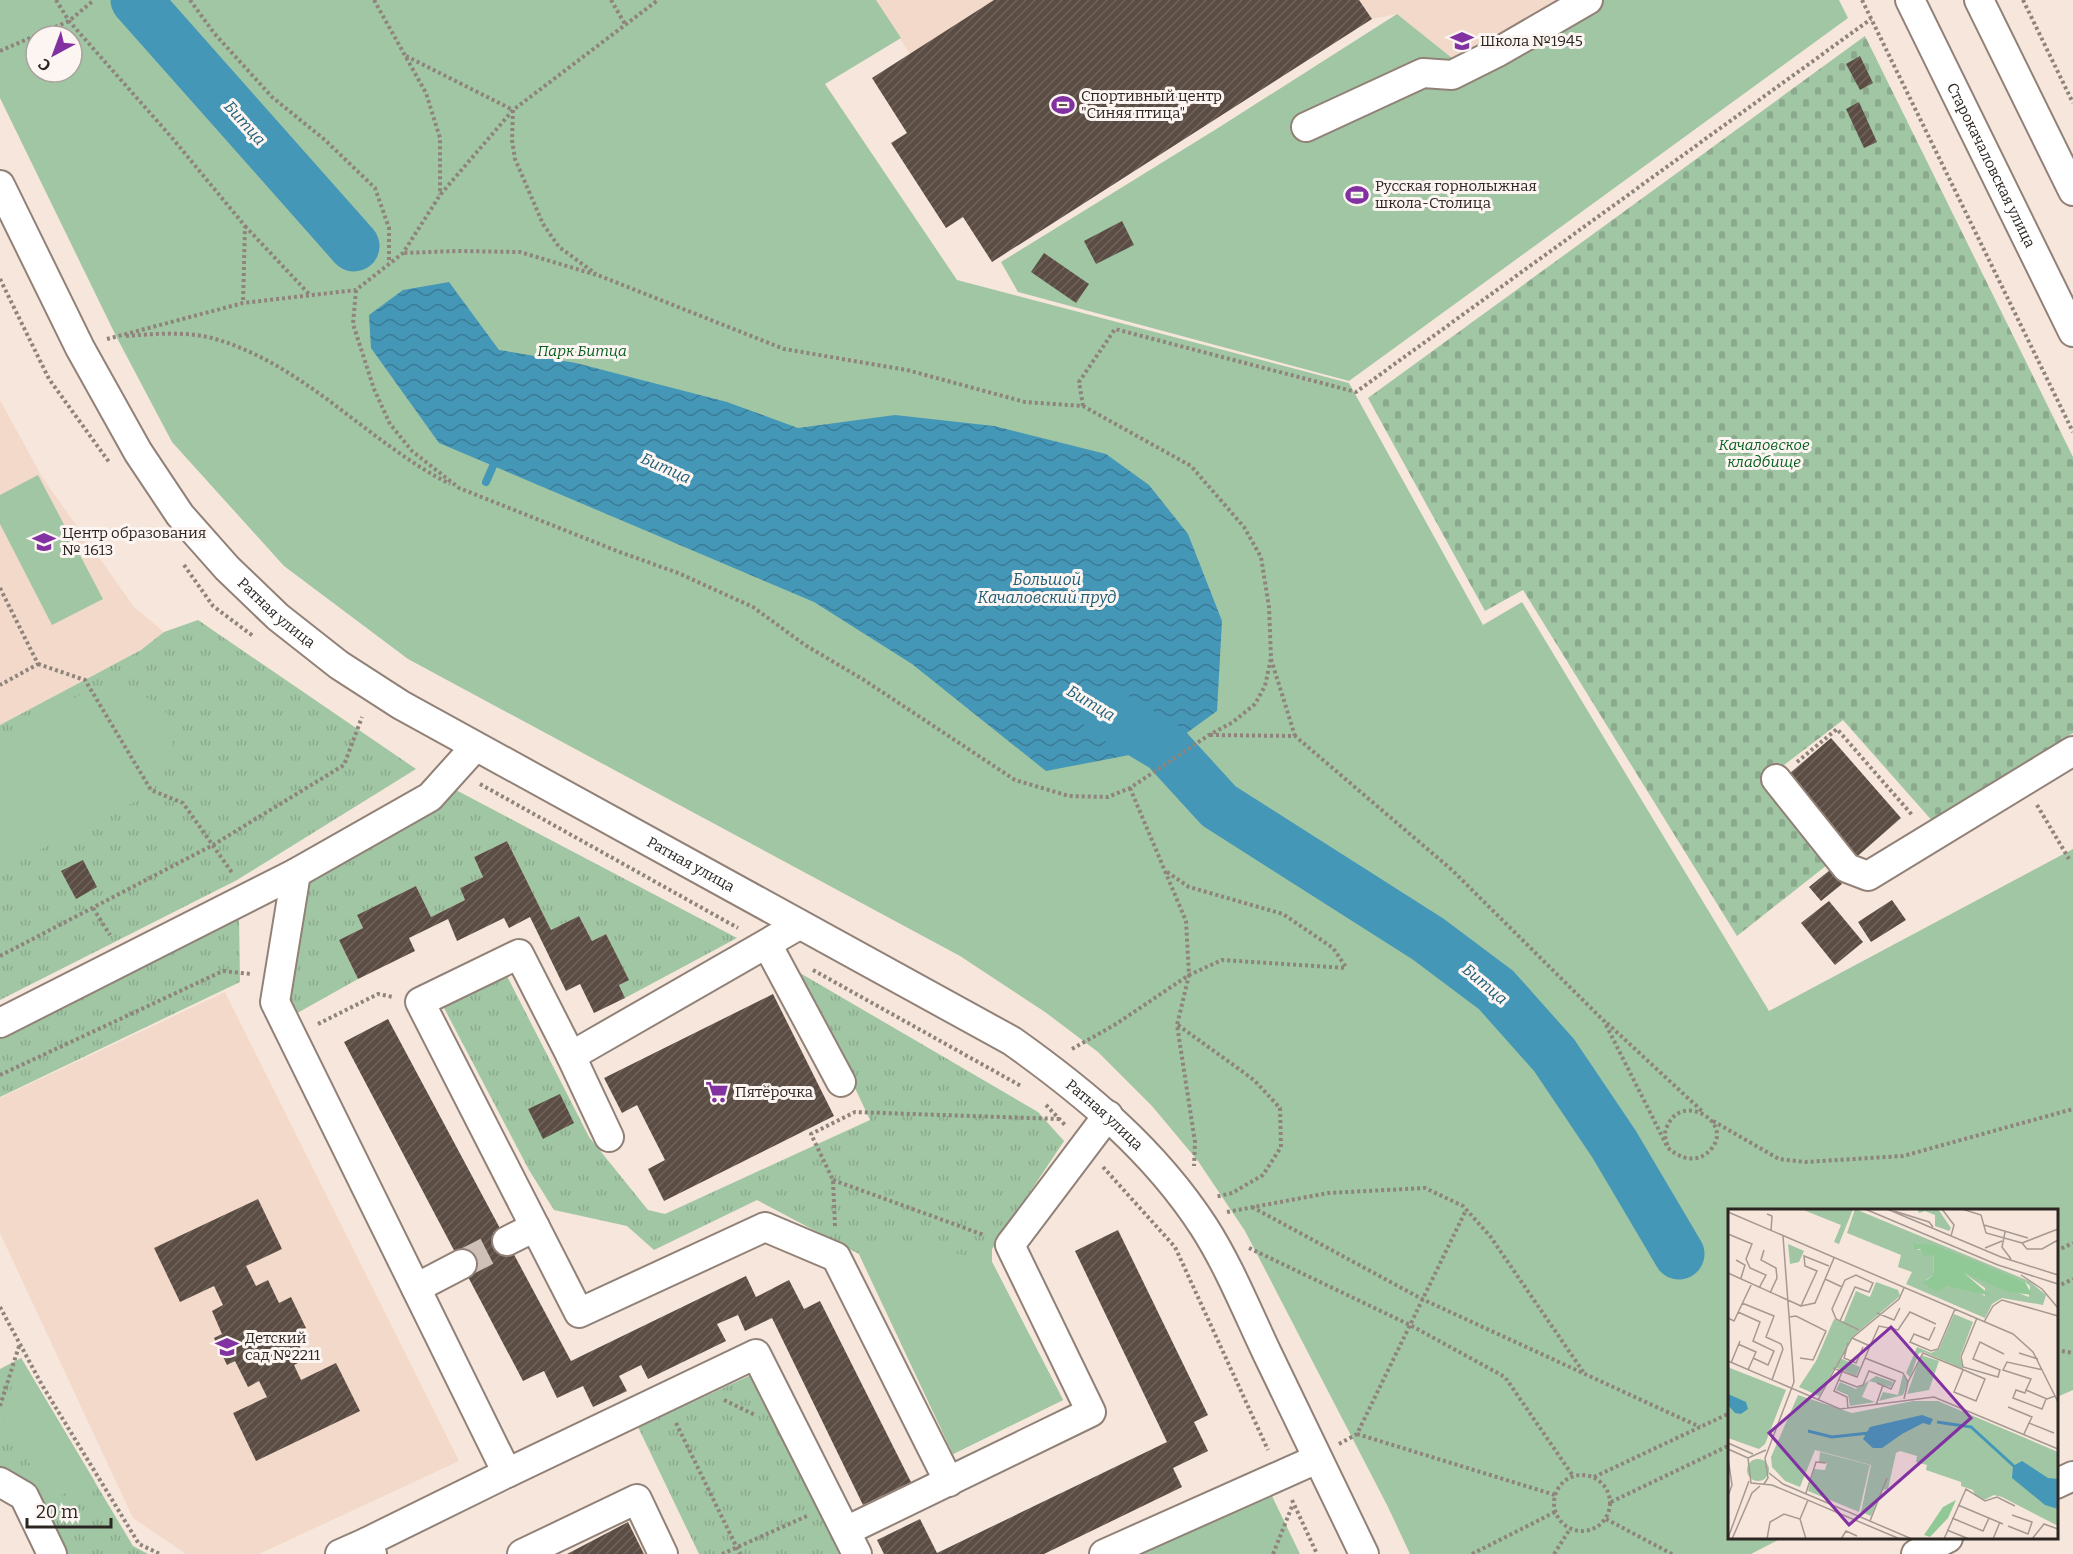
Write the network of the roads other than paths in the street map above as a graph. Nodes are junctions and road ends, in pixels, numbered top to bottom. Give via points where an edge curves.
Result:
1 (1588, 0) edge
2 (1910, 0) edge
3 (1979, 0) edge
4 (1306, 127) dead end
5 (0, 185) edge
6 (2073, 191) edge
7 (2073, 332) edge
8 (475, 747) junction
9 (2073, 751) edge
10 (1776, 779) road end
11 (296, 873) junction
12 (799, 925) junction
13 (767, 944) junction
14 (0, 1023) edge
15 (571, 1056) junction
16 (841, 1082) dead end
17 (1108, 1115) junction
18 (609, 1137) dead end
19 (535, 1227) junction
20 (507, 1241) tunnel mouth
21 (462, 1264) tunnel mouth
22 (416, 1288) junction
23 (1325, 1453) junction
24 (507, 1473) junction
25 (2073, 1476) edge
26 (0, 1482) edge
27 (949, 1482) junction
28 (2058, 1483) edge
29 (1946, 1539) edge
30 (851, 1543) edge
31 (369, 1548) edge
32 (52, 1554) edge
33 (340, 1554) edge
34 (522, 1554) edge
35 (663, 1554) edge
36 (1104, 1554) edge
37 (1364, 1554) edge
38 (1916, 1554) edge

1 - 4 street via 1452,75 1423,73
2 - 7 street, Старокачаловская улица
3 - 6 street
5 - 8 street, Ратная улица via 80,348 138,452 180,515 278,617 339,665
8 - 11 street via 430,797
8 - 12 street, Ратная улица
9 - 10 street via 1868,876 1847,868
11 - 14 street
11 - 22 street via 275,1002
12 - 13 street
12 - 17 street, Ратная улица via 1012,1041
13 - 15 street
13 - 16 street
15 - 18 street
15 - 19 street via 519,954 420,1002
17 - 23 street, Ратная улица via 1176,1189 1204,1227
17 - 27 street via 1010,1245 1091,1412
19 - 20 street
19 - 27 street via 579,1313 765,1227 836,1257
21 - 22 street
22 - 24 street
23 - 36 street
23 - 37 street, Ратная улица
24 - 30 street via 756,1354
24 - 31 street
25 - 28 street
26 - 32 street via 24,1496
27 - 30 street
29 - 38 street
31 - 33 street
34 - 35 street via 637,1500

